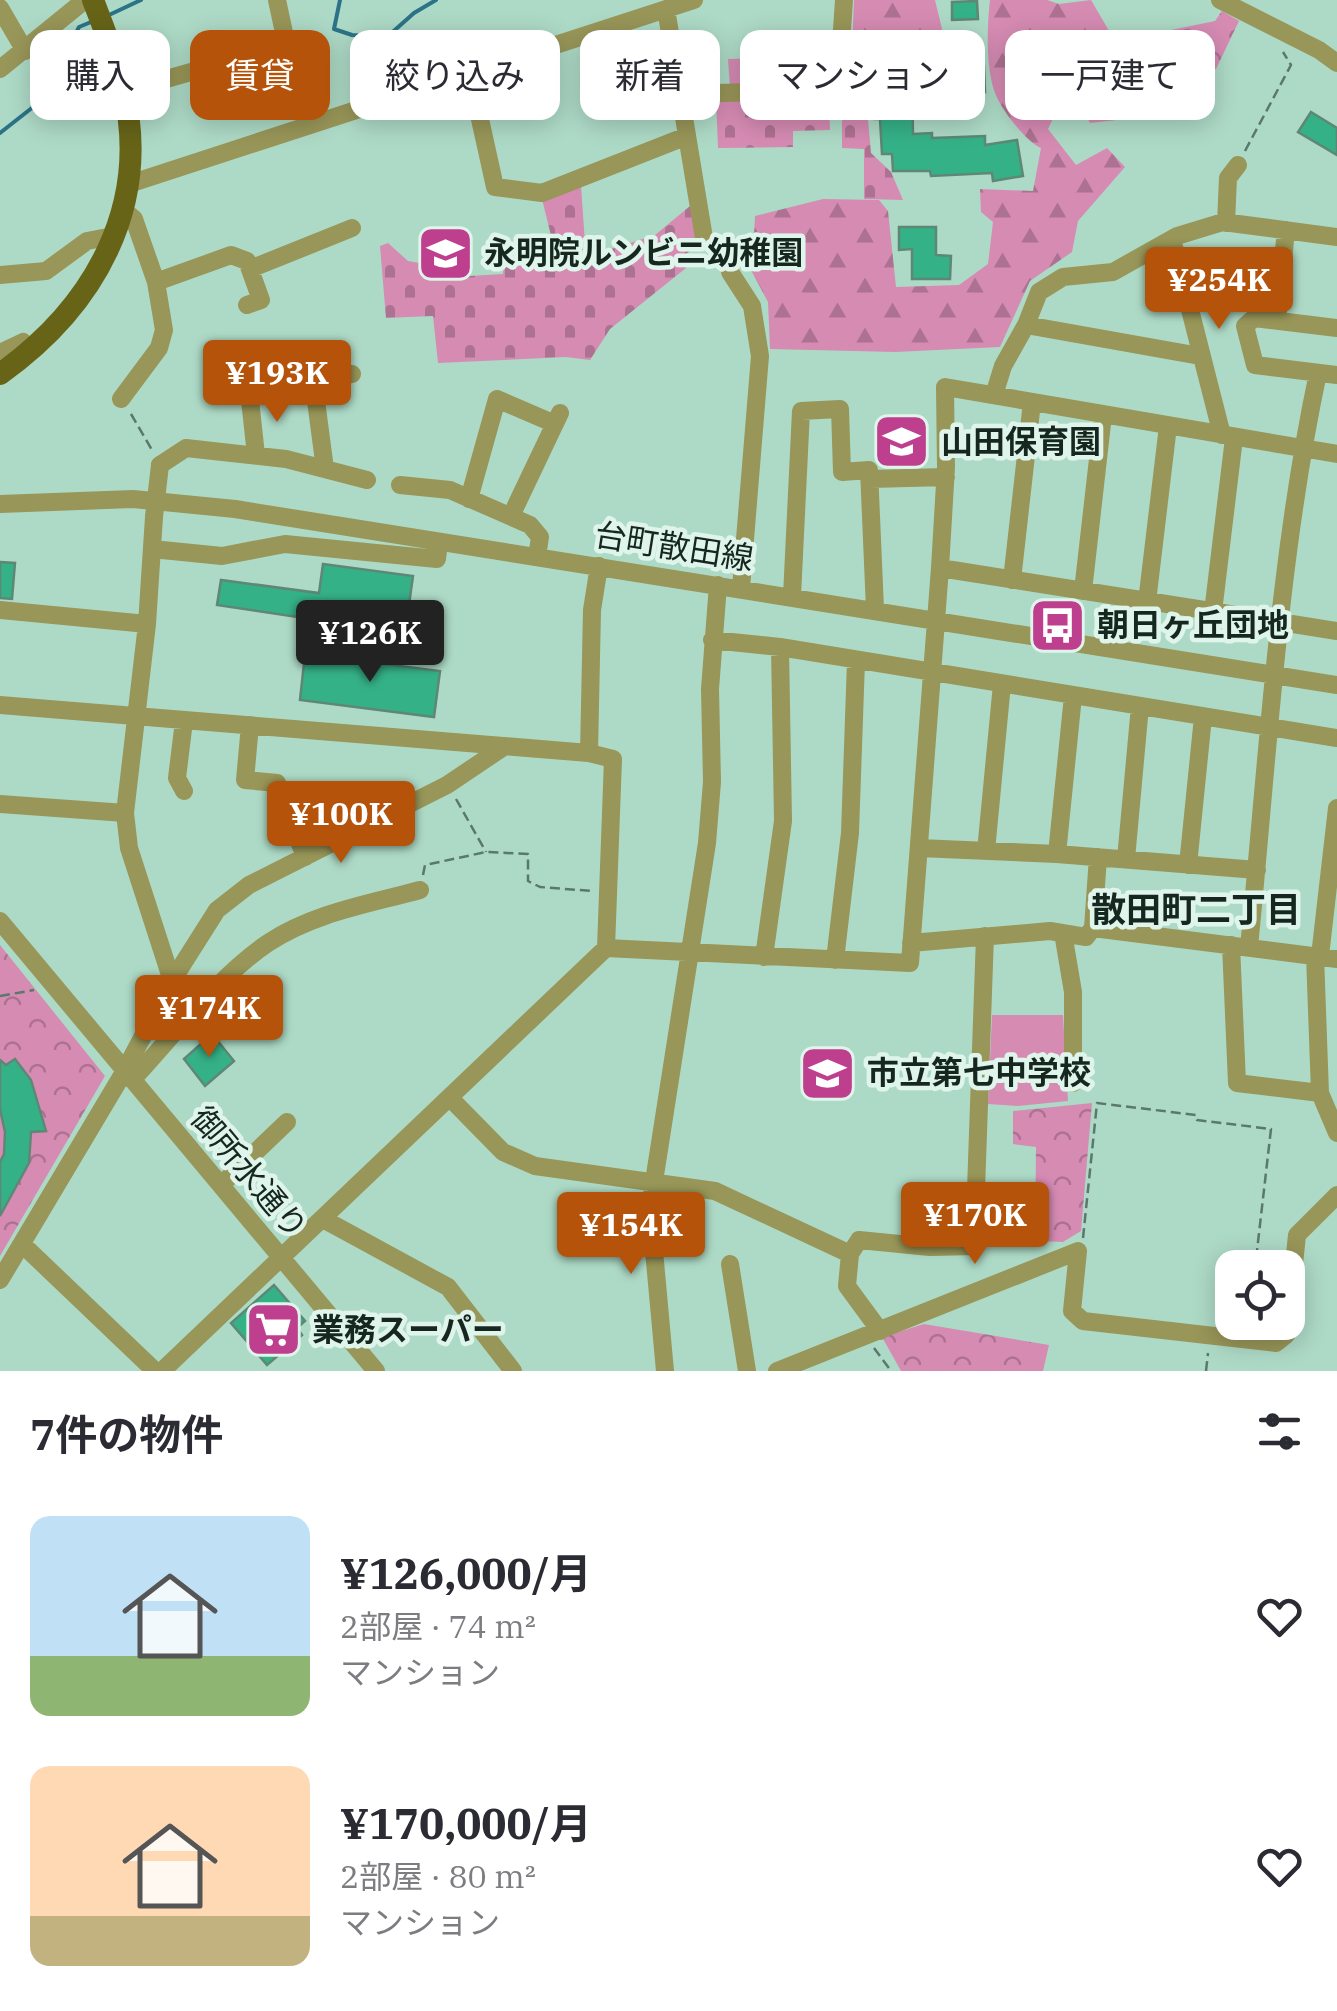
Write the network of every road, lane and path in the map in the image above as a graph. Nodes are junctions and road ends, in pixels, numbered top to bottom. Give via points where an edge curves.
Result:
1 (89, 0) edge
2 (277, 0) edge
3 (694, 0) edge
4 (844, 0) edge
5 (1233, 3) edge
6 (0, 8) edge
7 (666, 9) junction
8 (103, 30) edge
9 (669, 30) edge
10 (560, 44) edge
11 (25, 51) junction
12 (1283, 52) dead end
13 (1337, 63) edge
14 (0, 69) edge
15 (170, 80) edge
16 (720, 93) edge
17 (350, 113) edge
18 (128, 120) edge
19 (480, 120) edge
20 (684, 120) edge
21 (687, 136) junction
22 (1238, 165) joint
23 (126, 185) junction
24 (122, 209) junction
25 (1226, 223) junction
26 (352, 228) dead end
27 (1286, 230) junction
28 (114, 236) junction
29 (1337, 237) edge
30 (704, 238) dead end
31 (1172, 239) junction
32 (250, 269) junction
33 (730, 272) dead end
34 (0, 275) edge
35 (156, 282) junction
36 (247, 305) dead end
37 (1277, 321) junction
38 (1026, 326) junction
39 (1337, 328) edge
40 (32, 350) junction
41 (0, 353) edge
42 (1200, 356) junction
43 (0, 374) edge
44 (352, 374) dead end
45 (1327, 374) edge
46 (994, 395) junction
47 (122, 399) joint
48 (250, 400) dead end
49 (1032, 402) junction
50 (1104, 414) junction
51 (1168, 426) junction
52 (1228, 437) junction
53 (1302, 448) junction
54 (1337, 454) edge
55 (256, 455) junction
56 (160, 465) junction
57 (325, 470) junction
58 (946, 477) junction
59 (870, 479) junction
60 (367, 480) dead end
61 (400, 484) dead end
62 (469, 499) junction
63 (0, 504) edge
64 (511, 516) junction
65 (440, 542) junction
66 (152, 549) junction
67 (537, 557) junction
68 (599, 566) junction
69 (940, 568) junction
70 (1012, 580) junction
71 (718, 585) junction
72 (741, 588) junction
73 (1083, 591) junction
74 (792, 596) junction
75 (1148, 602) junction
76 (874, 609) junction
77 (0, 610) edge
78 (1214, 612) junction
79 (936, 619) junction
80 (1281, 623) junction
81 (147, 624) junction
82 (1337, 631) edge
83 (712, 640) junction
84 (780, 648) junction
85 (856, 661) junction
86 (932, 673) junction
87 (1275, 675) junction
88 (1002, 684) junction
89 (1337, 684) edge
90 (1073, 696) junction
91 (0, 705) edge
92 (1140, 706) junction
93 (1203, 716) junction
94 (136, 717) junction
95 (184, 721) junction
96 (250, 726) junction
97 (1268, 726) junction
98 (1337, 738) edge
99 (505, 746) junction
100 (590, 753) junction
101 (447, 784) junction
102 (184, 791) dead end
103 (0, 804) edge
104 (1337, 808) edge
105 (126, 813) junction
106 (919, 848) junction
107 (986, 851) junction
108 (486, 852) junction
109 (1057, 854) junction
110 (305, 858) junction
111 (1098, 858) junction
112 (1126, 859) junction
113 (1188, 864) junction
114 (1257, 870) junction
115 (420, 890) joint
116 (609, 892) junction
117 (0, 922) edge
118 (1093, 928) junction
119 (1062, 933) junction
120 (985, 936) junction
121 (912, 943) junction
122 (1240, 946) junction
123 (606, 948) junction
124 (690, 954) junction
125 (764, 957) junction
126 (1324, 957) edge
127 (836, 960) junction
128 (172, 981) junction
129 (41, 989) dead end
130 (0, 996) edge
131 (1328, 1042) edge
132 (128, 1076) junction
133 (1073, 1083) dead end
134 (1320, 1092) junction
135 (450, 1100) junction
136 (286, 1122) dead end
137 (1337, 1133) edge
138 (653, 1184) junction
139 (221, 1185) junction
140 (1337, 1195) edge
141 (323, 1219) junction
142 (22, 1244) junction
143 (1257, 1250) edge
144 (1295, 1250) edge
145 (1078, 1251) junction
146 (850, 1254) junction
147 (282, 1258) junction
148 (730, 1264) dead end
149 (0, 1280) edge
150 (872, 1334) junction
151 (1210, 1336) junction
152 (1215, 1337) edge
153 (1243, 1340) edge
154 (1280, 1340) edge
155 (159, 1371) edge
156 (376, 1371) edge
157 (513, 1371) edge
158 (665, 1371) edge
159 (747, 1371) edge
160 (778, 1371) edge
161 (890, 1371) edge
162 (1206, 1371) edge

1 - 8 main road
1 - 11 street
2 - 15 street via 288,51
3 - 7 street
4 - 16 street via 838,90
5 - 13 street
6 - 11 street
7 - 9 street
7 - 10 street
11 - 14 street
12 - 22 path via 1291,65
17 - 23 street
18 - 23 main road
19 - 21 street via 495,187 542,193
20 - 21 street
21 - 30 street
22 - 25 street via 1228,178
23 - 24 main road
24 - 28 main road
24 - 35 street via 134,219
25 - 27 street
25 - 31 street
26 - 32 street
27 - 29 street
27 - 37 street
28 - 34 street via 87,240 46,271
28 - 40 main road via 86,292
31 - 38 street via 1113,272 1063,277 1039,292
31 - 42 street
32 - 35 street via 231,256
32 - 36 street via 261,300
33 - 72 street via 752,306 760,356
35 - 47 street via 162,340
37 - 39 street
37 - 45 street via 1254,318 1245,326 1254,366
38 - 42 street
38 - 46 street
40 - 41 street via 23,342
40 - 43 main road
42 - 52 street
44 - 57 street via 312,370
45 - 53 street
46 - 49 street
46 - 58 street via 945,387
47 - 56 path
48 - 55 street
49 - 50 street
49 - 70 street
50 - 51 street
50 - 73 street
51 - 52 street
51 - 75 street
52 - 53 street
52 - 78 street
53 - 54 street
53 - 80 street
55 - 56 street via 186,448
55 - 57 street
56 - 66 street, bridge
57 - 60 street
58 - 59 street
58 - 69 street
59 - 74 street via 870,470 842,472 840,409 801,412
59 - 76 street
61 - 62 street
62 - 64 street
62 - 64 street via 497,399 558,418
63 - 65 street, 台町散田線 via 166,501
64 - 67 street via 537,530
65 - 66 street via 437,559 285,544 222,556
65 - 67 street, 台町散田線
66 - 81 street
67 - 68 street, 台町散田線
68 - 71 street, 台町散田線
68 - 100 street
69 - 70 street
69 - 79 street
70 - 73 street
71 - 72 street, 台町散田線
71 - 83 street
72 - 74 street, 台町散田線
73 - 75 street
74 - 76 street, 台町散田線
75 - 78 street
76 - 79 street, 台町散田線
77 - 81 street
78 - 80 street
79 - 86 street
79 - 87 street, 台町散田線
80 - 82 street
80 - 87 street
81 - 94 street
83 - 84 street
83 - 124 street via 712,782
84 - 85 street
84 - 125 street via 783,820
85 - 86 street
85 - 127 street via 850,833
86 - 88 street
86 - 106 street
87 - 89 street, 台町散田線
87 - 97 street
88 - 90 street
88 - 107 street
90 - 92 street
90 - 109 street
91 - 94 street
92 - 93 street
92 - 112 street
93 - 97 street
93 - 113 street
94 - 95 street
94 - 105 street
95 - 96 street
95 - 102 street via 177,778
96 - 99 street
96 - 110 street via 245,780 277,782
97 - 98 street
97 - 114 street
99 - 100 street
99 - 101 street
100 - 116 street via 614,759
101 - 108 path
101 - 110 street
103 - 105 street
104 - 126 street
105 - 128 street via 128,848
106 - 107 street
106 - 121 street
107 - 109 street
108 - 115 path via 425,865
108 - 116 path via 528,854 528,881 540,886
109 - 111 street
110 - 128 street via 250,884 218,910
111 - 112 street
111 - 118 street
112 - 113 street
113 - 114 street
114 - 122 street
115 - 132 street via 326,915 268,943
116 - 123 street
117 - 132 street, 御所水通り
118 - 119 street via 1086,938
118 - 122 street
119 - 120 street
119 - 133 street via 1073,992
120 - 121 street
120 - 146 street via 974,1246 860,1240
121 - 127 street via 910,963
122 - 126 street
122 - 134 street via 1237,1084
123 - 124 street
123 - 135 street
124 - 125 street
124 - 138 street
125 - 127 street
126 - 131 street
128 - 132 street
129 - 130 path
131 - 134 street
132 - 139 street, 御所水通り
132 - 142 street
134 - 137 street
135 - 138 street via 503,1152 535,1166
135 - 141 street
136 - 139 street
138 - 146 street via 714,1191
138 - 158 street
139 - 147 street, 御所水通り
140 - 144 street via 1297,1234
141 - 147 street
141 - 157 street via 448,1287
142 - 149 street
142 - 155 street
143 - 145 path via 1271,1129 1098,1104
145 - 150 street
145 - 151 street via 1072,1312 1083,1322
146 - 150 street via 847,1286
147 - 155 street
147 - 156 street, 御所水通り
148 - 159 street
150 - 160 street
150 - 161 path
151 - 152 street
151 - 162 path
153 - 154 street

